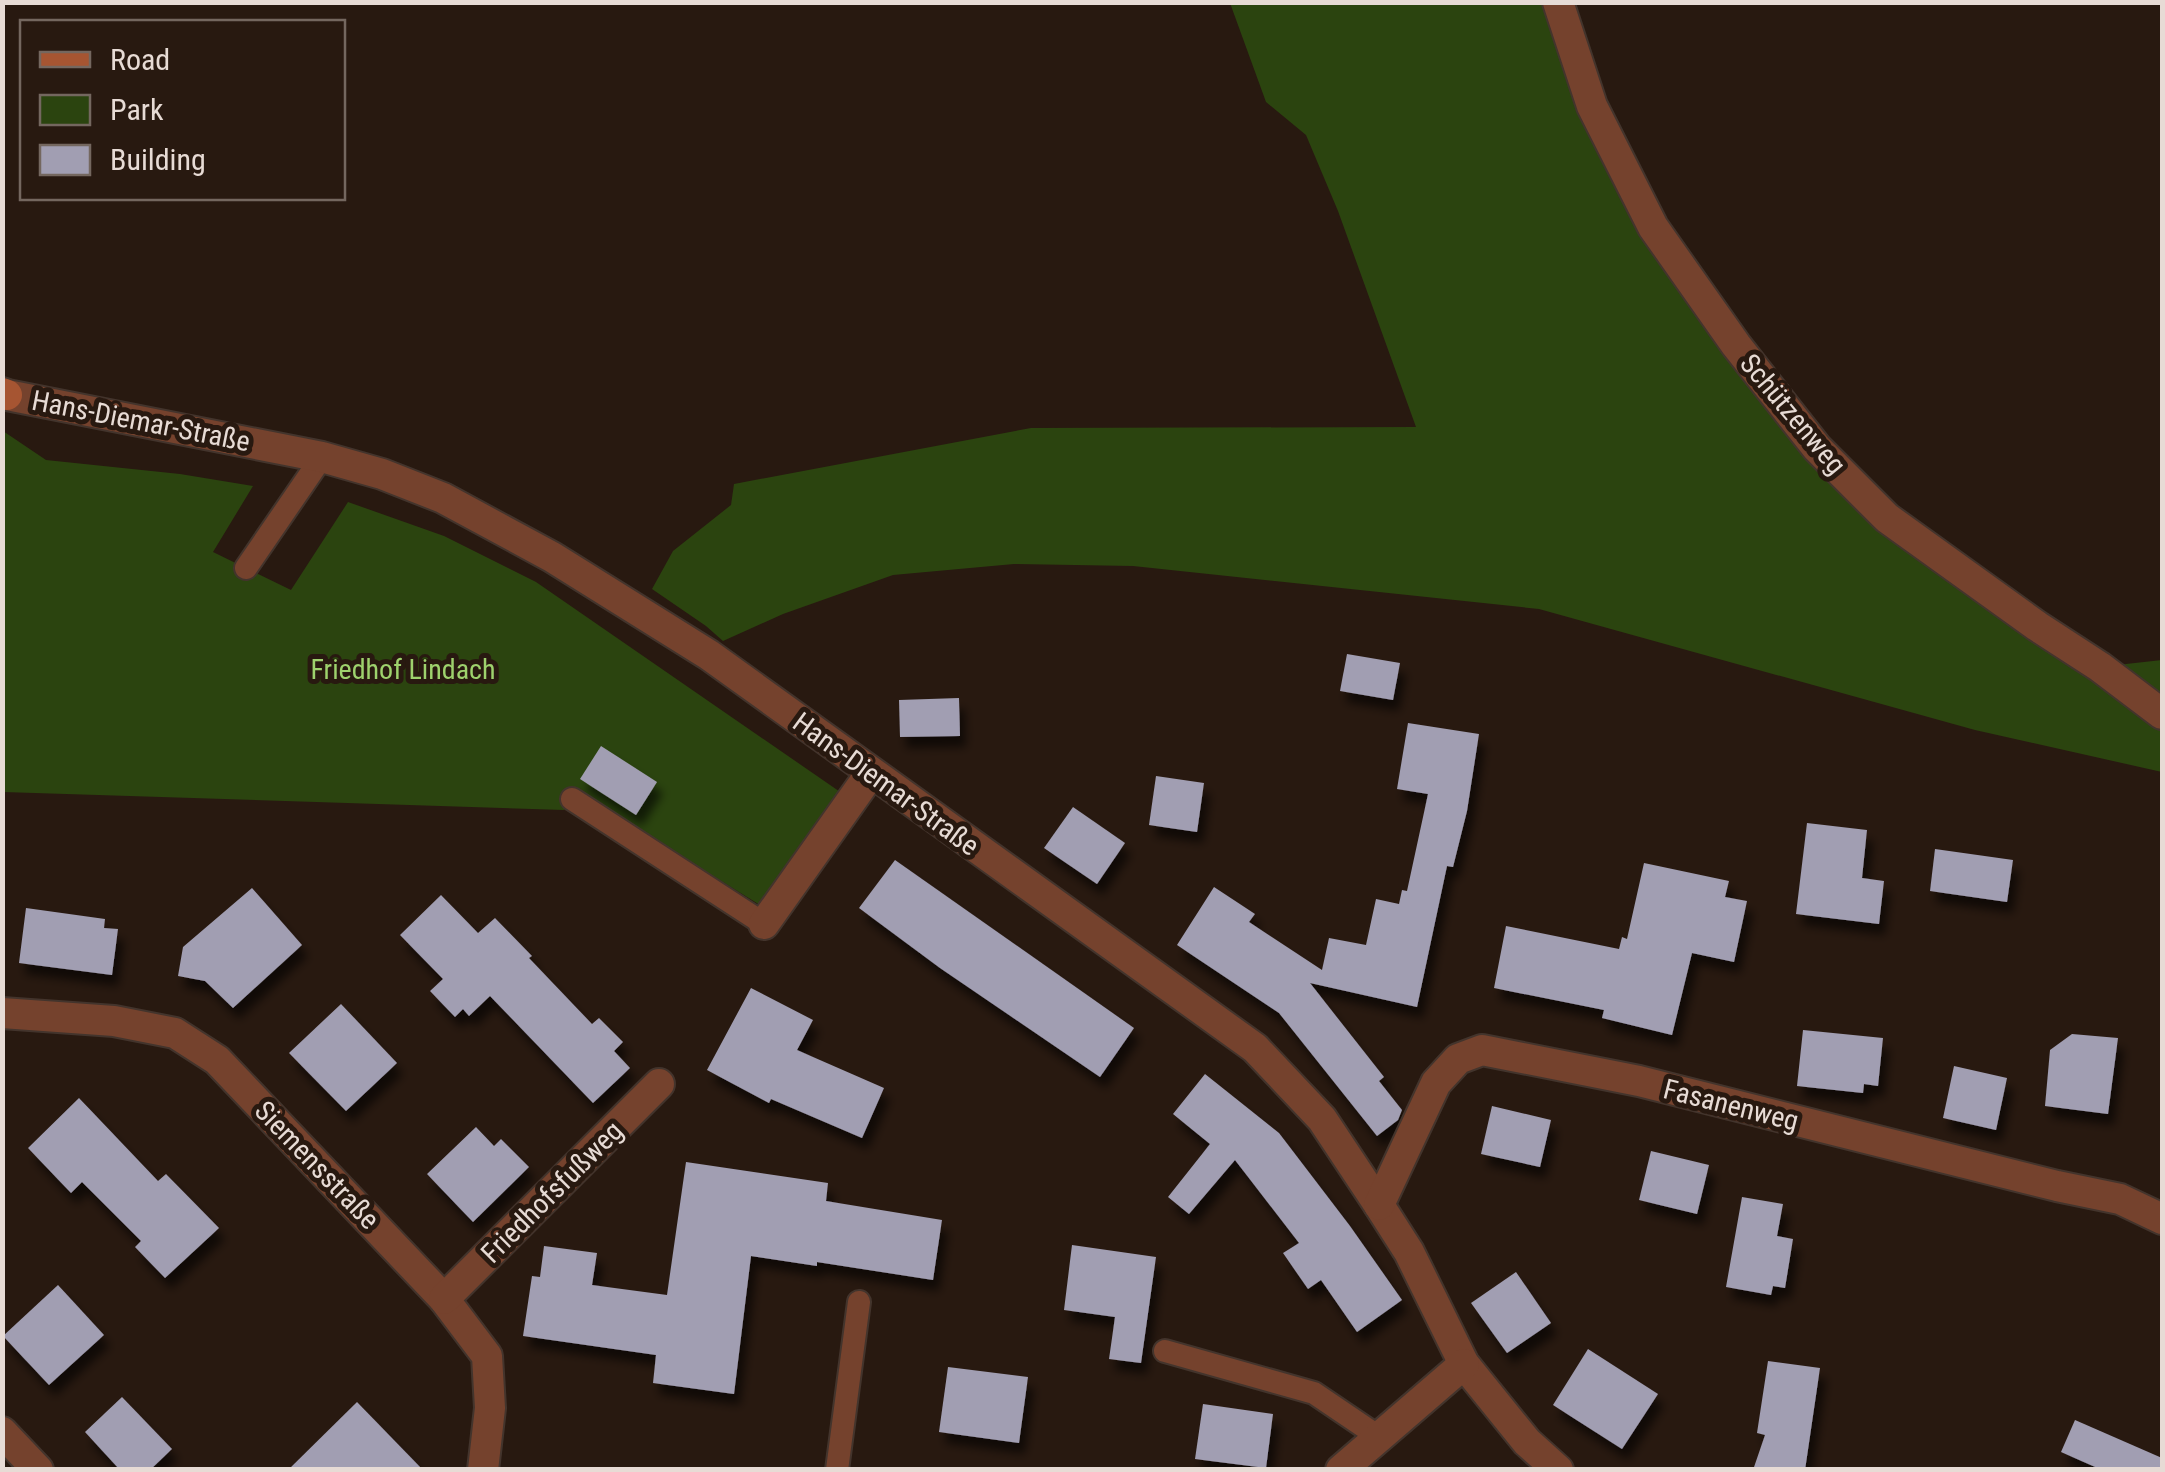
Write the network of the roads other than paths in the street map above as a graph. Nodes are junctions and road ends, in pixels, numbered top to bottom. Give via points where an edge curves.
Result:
1 (1558, 2) edge
2 (5, 394) edge
3 (322, 457) junction
4 (246, 568) dead end
5 (2162, 714) edge
6 (871, 773) junction
7 (572, 800) dead end
8 (764, 924) joint
9 (2, 1013) edge
10 (660, 1084) dead end
11 (1379, 1204) junction
12 (2162, 1219) edge
13 (444, 1299) junction
14 (859, 1302) dead end
15 (1165, 1352) dead end
16 (1464, 1364) junction
17 (2, 1432) edge
18 (1379, 1437) junction
19 (38, 1470) edge
20 (482, 1470) edge
21 (837, 1470) edge
22 (1341, 1470) edge
23 (1558, 1470) edge

1 - 5 street, Schützenweg via 1592,106 1652,227 1817,448 1887,518
2 - 3 street, Hans-Diemar-Straße
3 - 4 lane
3 - 6 street, Hans-Diemar-Straße via 443,498 552,557 709,655
6 - 8 street
6 - 11 street, Hans-Diemar-Straße via 1255,1048 1322,1119
7 - 8 lane
9 - 13 street, Siemensstraße via 114,1020 175,1033 217,1060
10 - 13 street, Friedhofsfußweg
11 - 12 street, Fasanenweg via 1436,1083 1458,1059 1482,1050 1639,1081 2120,1199
11 - 16 street, Hans-Diemar-Straße
13 - 20 street, Siemensstraße via 488,1356
14 - 21 lane
15 - 18 lane via 1314,1393
16 - 18 street
16 - 23 street, Hans-Diemar-Straße via 1526,1442
17 - 19 street
18 - 22 street

